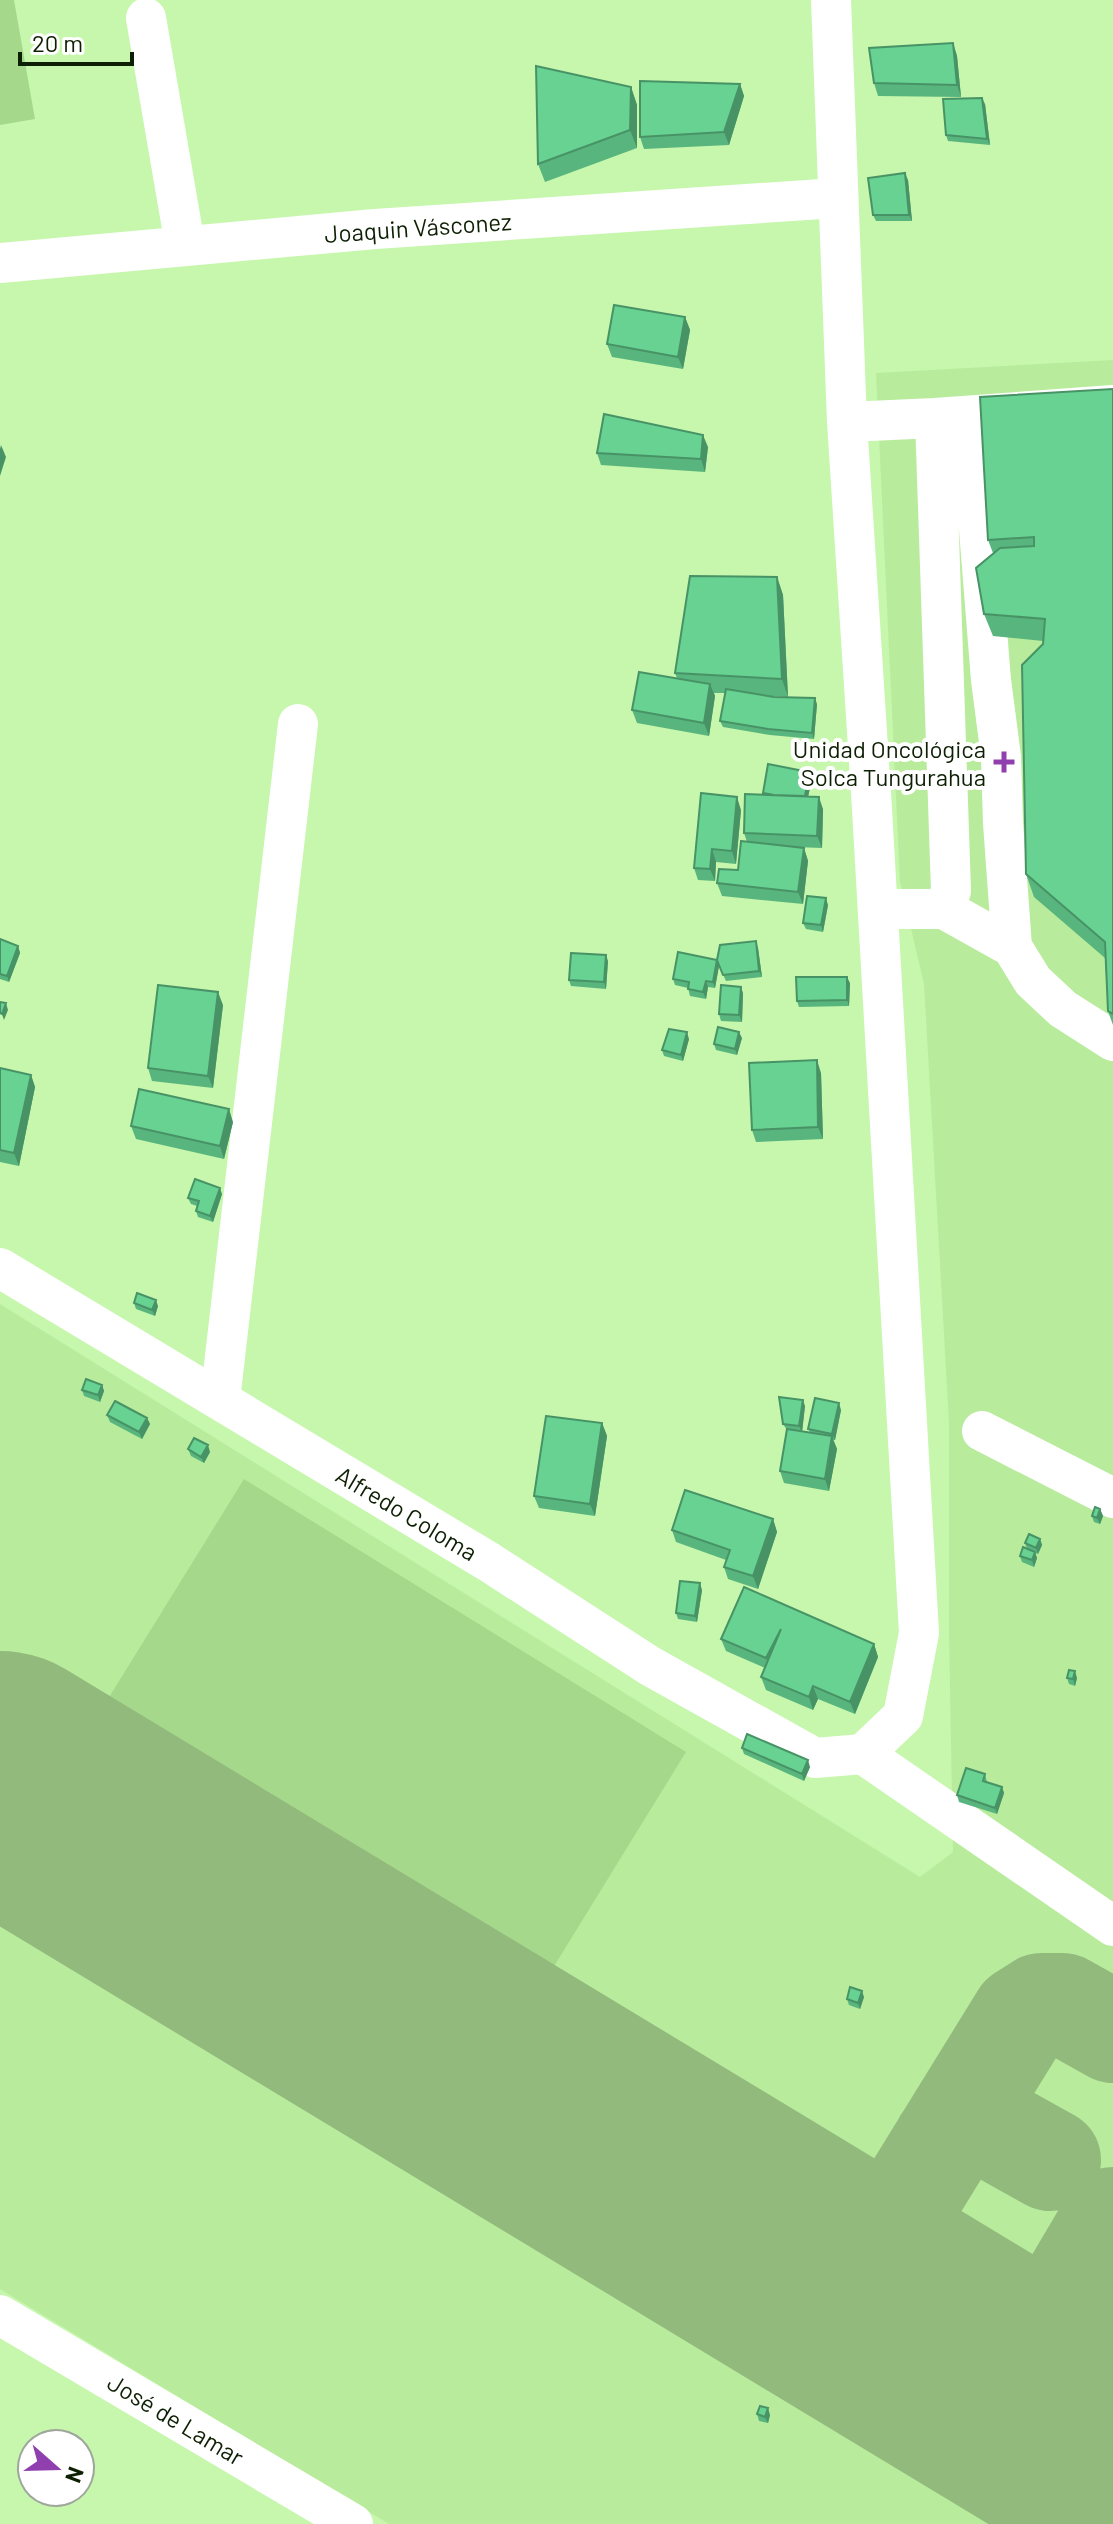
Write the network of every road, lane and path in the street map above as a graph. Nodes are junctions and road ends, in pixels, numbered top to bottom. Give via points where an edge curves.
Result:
1 (831, 0) edge
2 (146, 18) dead end
3 (837, 198) junction
4 (185, 245) junction
5 (0, 263) edge
6 (1113, 405) edge
7 (952, 418) junction
8 (847, 422) junction
9 (298, 724) dead end
10 (878, 909) junction
11 (944, 909) junction
12 (1012, 947) junction
13 (1113, 1041) edge
14 (0, 1268) edge
15 (220, 1400) junction
16 (982, 1431) dead end
17 (1113, 1498) edge
18 (863, 1754) junction
19 (1113, 1926) edge
20 (0, 2315) edge
21 (353, 2524) edge

1 - 3 street
2 - 4 street
3 - 4 street, Joaquin Vásconez
3 - 8 street
4 - 5 street, Joaquin Vásconez
6 - 7 street
7 - 8 street
7 - 11 street via 937,540 952,874
7 - 12 street via 1001,757
8 - 10 street
9 - 15 street
10 - 11 street
10 - 18 street via 919,1633 903,1716
11 - 12 street
12 - 13 street via 1033,981 1053,1000
14 - 15 street, Alfredo Coloma
15 - 18 street, Alfredo Coloma via 650,1666 815,1758
16 - 17 street
18 - 19 street
20 - 21 street, José de Lamar

